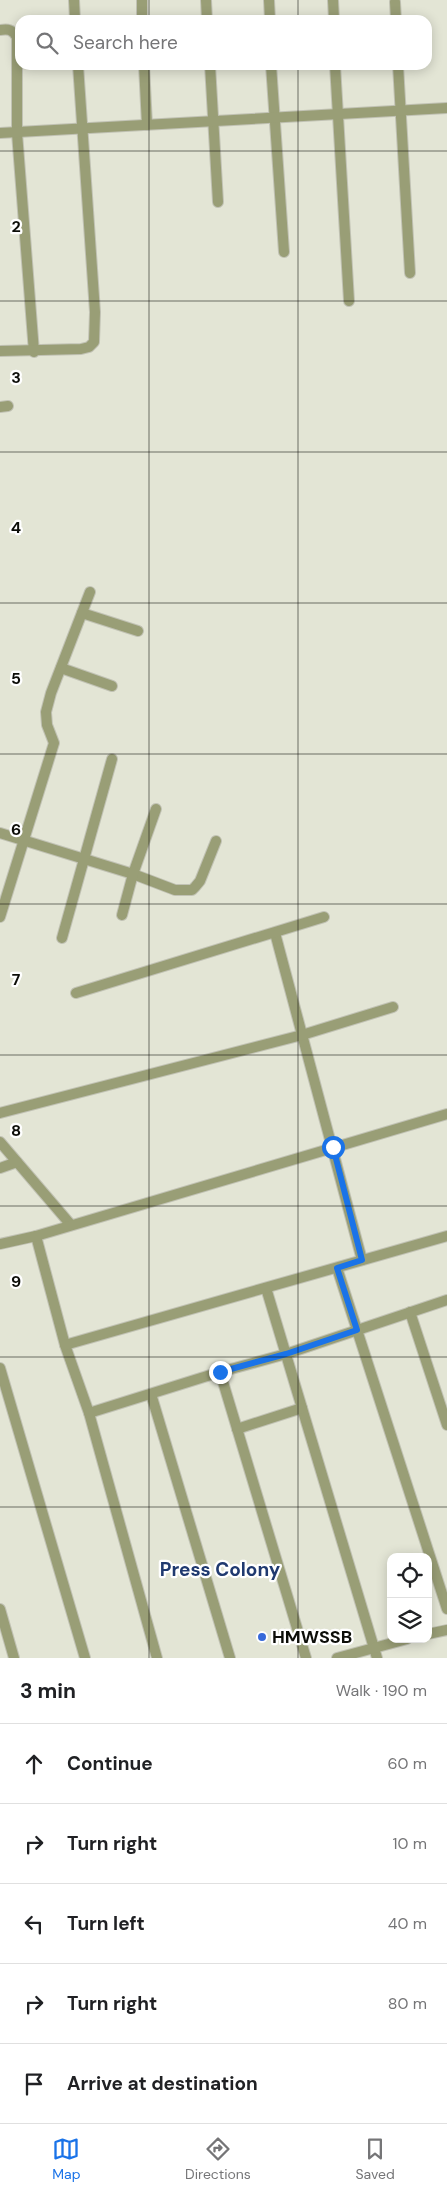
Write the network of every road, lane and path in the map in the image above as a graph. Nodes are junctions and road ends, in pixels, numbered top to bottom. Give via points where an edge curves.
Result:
1 (74, 0) edge
2 (142, 0) edge
3 (206, 0) edge
4 (269, 0) edge
5 (333, 0) edge
6 (395, 2) dead end
7 (75, 15) edge
8 (142, 15) edge
9 (208, 15) edge
10 (270, 15) edge
11 (334, 15) edge
12 (396, 15) edge
13 (0, 30) edge
14 (15, 34) edge
15 (17, 70) edge
16 (78, 70) edge
17 (144, 70) edge
18 (210, 70) edge
19 (272, 70) edge
20 (336, 70) edge
21 (398, 70) edge
22 (447, 108) edge
23 (401, 111) junction
24 (337, 114) junction
25 (274, 118) junction
26 (213, 122) junction
27 (147, 125) junction
28 (83, 129) junction
29 (17, 133) junction
30 (0, 134) edge
31 (218, 202) dead end
32 (284, 252) dead end
33 (410, 272) dead end
34 (348, 302) dead end
35 (0, 351) edge
36 (34, 352) junction
37 (90, 592) dead end
38 (82, 612) junction
39 (138, 631) dead end
40 (60, 668) junction
41 (112, 686) dead end
42 (112, 759) dead end
43 (156, 809) dead end
44 (0, 833) edge
45 (23, 840) junction
46 (216, 841) dead end
47 (82, 860) junction
48 (133, 874) junction
49 (122, 915) dead end
50 (0, 917) edge
51 (324, 917) dead end
52 (275, 933) junction
53 (62, 938) dead end
54 (76, 993) dead end
55 (393, 1006) dead end
56 (302, 1035) junction
57 (0, 1113) edge
58 (447, 1114) edge
59 (0, 1142) edge
60 (333, 1147) junction
61 (17, 1162) junction
62 (0, 1168) edge
63 (71, 1225) junction
64 (36, 1236) junction
65 (447, 1236) edge
66 (0, 1244) edge
67 (362, 1260) junction
68 (337, 1268) junction
69 (266, 1288) junction
70 (447, 1300) edge
71 (410, 1312) junction
72 (357, 1330) junction
73 (65, 1345) junction
74 (286, 1354) junction
75 (0, 1368) edge
76 (220, 1372) junction
77 (151, 1394) junction
78 (4, 1397) edge
79 (302, 1408) junction
80 (89, 1413) junction
81 (447, 1425) edge
82 (237, 1429) junction
83 (447, 1608) edge
84 (0, 1609) edge
85 (447, 1630) edge
86 (432, 1633) edge
87 (390, 1643) edge
88 (374, 1647) junction
89 (14, 1658) edge
90 (85, 1658) edge
91 (157, 1658) edge
92 (230, 1658) edge
93 (306, 1658) edge
94 (338, 1658) edge
95 (377, 1658) edge

1 - 7 street
2 - 8 street
3 - 9 street
4 - 10 street
5 - 11 street
6 - 12 street
13 - 14 street
15 - 29 street
16 - 28 street
17 - 27 street
18 - 26 street
19 - 25 street
20 - 24 street
21 - 23 street
22 - 23 street
23 - 24 street
23 - 33 street
24 - 25 street
24 - 34 street
25 - 26 street
25 - 32 street
26 - 27 street
26 - 31 street
27 - 28 street
28 - 29 street
28 - 36 street via 95,312 94,342 81,349
29 - 30 street
29 - 36 street
35 - 36 street
37 - 38 street
38 - 39 street
38 - 40 street
40 - 41 street
40 - 45 street via 46,712 54,743
42 - 47 street
43 - 48 street
44 - 45 street
45 - 47 street
45 - 50 street
46 - 48 street via 200,881 192,890 175,890
47 - 48 street
47 - 53 street
48 - 49 street
51 - 52 street
52 - 54 street
52 - 56 street
55 - 56 street
56 - 57 street
56 - 60 street
58 - 60 street
59 - 61 street
60 - 63 street
60 - 67 street
61 - 62 street
61 - 63 street
63 - 64 street
64 - 66 street
64 - 73 street
65 - 67 street
67 - 68 street
68 - 69 street
68 - 72 street
69 - 73 street
69 - 74 street
70 - 71 street
71 - 72 street
71 - 81 street
72 - 74 street
72 - 83 street
73 - 80 street
74 - 76 street
74 - 79 street
75 - 78 street
76 - 77 street
76 - 82 street
77 - 80 street
77 - 92 street
78 - 90 street
79 - 82 street
79 - 88 street
80 - 91 street
82 - 93 street
84 - 89 street
85 - 86 street
87 - 88 street
88 - 94 street
88 - 95 street

